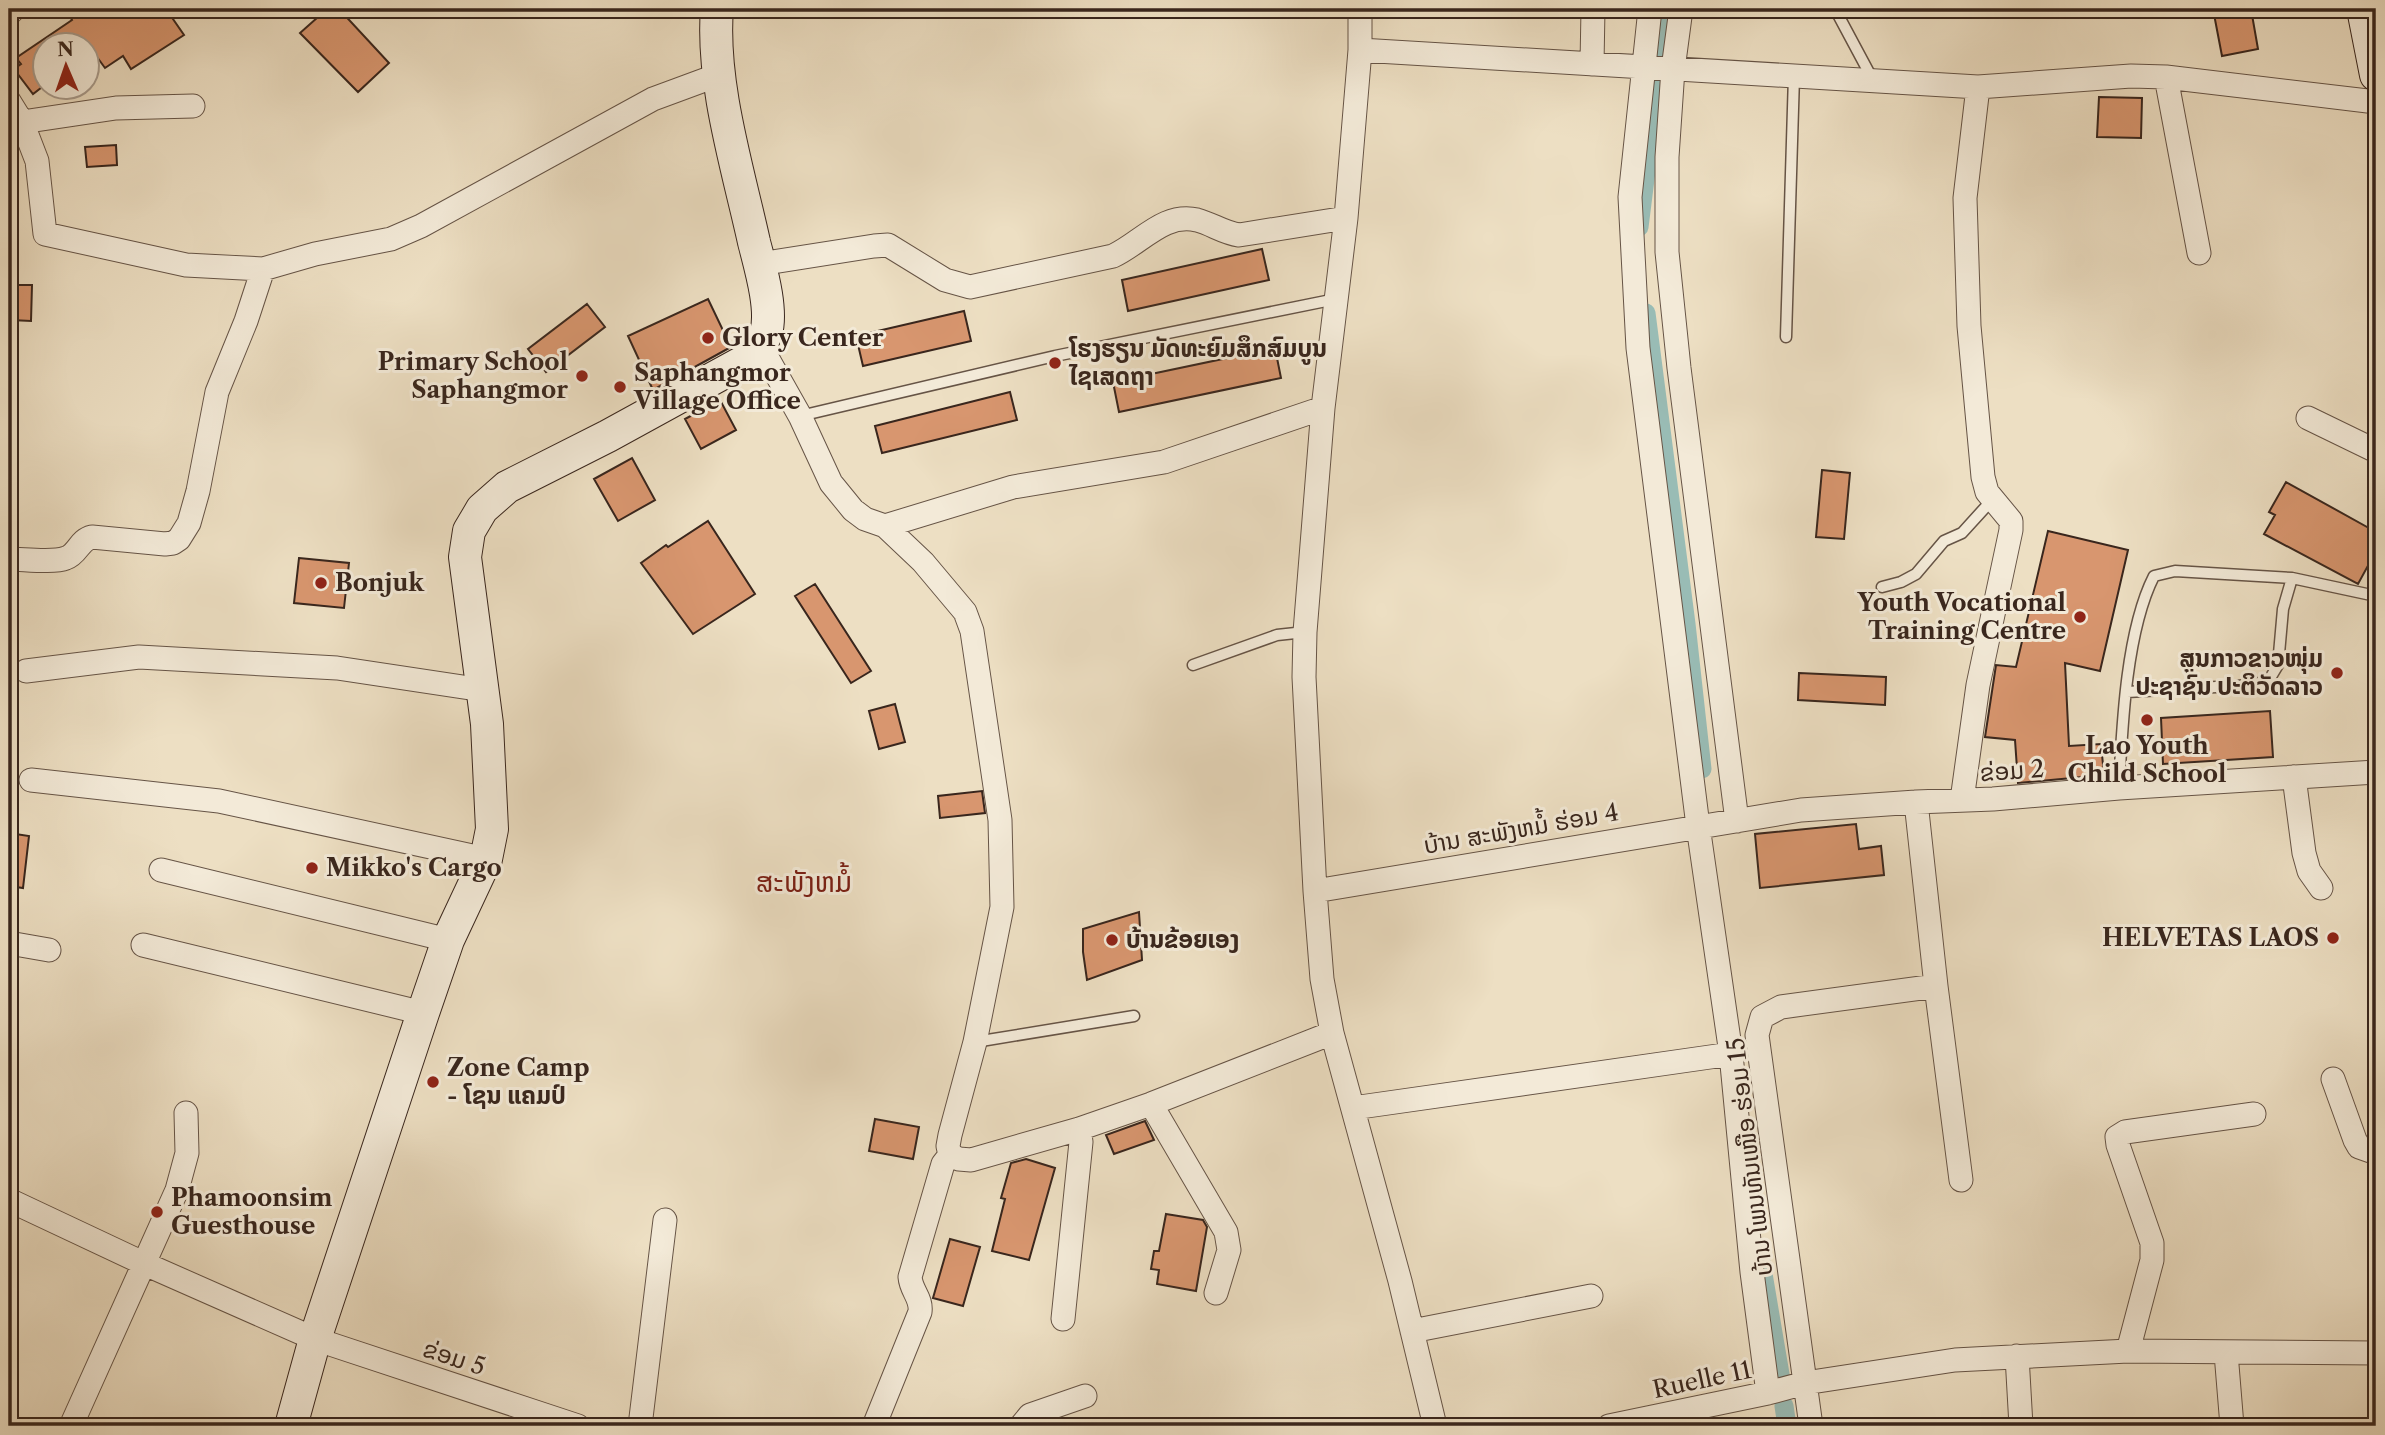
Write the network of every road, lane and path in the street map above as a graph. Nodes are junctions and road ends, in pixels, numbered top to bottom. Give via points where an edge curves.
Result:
1 (14, 9) edge
2 (717, 9) edge
3 (1360, 9) edge
4 (1593, 9) edge
5 (1650, 9) edge
6 (1681, 9) edge
7 (1835, 9) edge
8 (2363, 9) edge
9 (9, 14) edge
10 (1360, 50) junction
11 (1592, 64) junction
12 (1644, 68) junction
13 (1673, 69) junction
14 (718, 75) junction
15 (2376, 75) edge
16 (1794, 76) junction
17 (2166, 76) junction
18 (1873, 80) junction
19 (1978, 87) junction
20 (9, 101) edge
21 (2376, 102) edge
22 (193, 106) dead end
23 (22, 122) junction
24 (1346, 218) junction
25 (2199, 253) dead end
26 (759, 264) junction
27 (263, 269) junction
28 (1336, 299) junction
29 (1786, 337) dead end
30 (760, 345) junction
31 (1323, 408) junction
32 (800, 416) junction
33 (2308, 418) dead end
34 (2376, 451) edge
35 (1992, 500) junction
36 (885, 526) junction
37 (9, 559) edge
38 (2292, 578) junction
39 (1882, 587) dead end
40 (2376, 596) edge
41 (1305, 632) junction
42 (1193, 665) dead end
43 (26, 671) dead end
44 (483, 690) junction
45 (2127, 692) junction
46 (2376, 772) edge
47 (2294, 777) junction
48 (31, 780) dead end
49 (2119, 789) junction
50 (1962, 800) junction
51 (1916, 802) junction
52 (1737, 821) junction
53 (1698, 826) junction
54 (486, 859) junction
55 (161, 870) dead end
56 (2321, 888) dead end
57 (1315, 891) junction
58 (448, 940) junction
59 (9, 943) edge
60 (143, 945) dead end
61 (49, 950) dead end
62 (1936, 986) junction
63 (423, 1013) junction
64 (1134, 1016) dead end
65 (1332, 1033) junction
66 (975, 1042) junction
67 (1731, 1054) junction
68 (2333, 1079) dead end
69 (1151, 1104) junction
70 (1353, 1108) junction
71 (186, 1113) dead end
72 (2254, 1114) dead end
73 (1079, 1129) junction
74 (2376, 1153) edge
75 (950, 1155) junction
76 (1961, 1181) dead end
77 (9, 1200) edge
78 (665, 1220) dead end
79 (145, 1264) junction
80 (1216, 1293) dead end
81 (1591, 1296) dead end
82 (1063, 1319) dead end
83 (1412, 1331) junction
84 (315, 1339) junction
85 (2128, 1351) junction
86 (2226, 1353) junction
87 (2376, 1353) edge
88 (2017, 1356) junction
89 (1805, 1383) junction
90 (1768, 1393) junction
91 (1085, 1396) dead end
92 (1663, 1421) edge
93 (71, 1426) edge
94 (291, 1426) edge
95 (578, 1426) edge
96 (640, 1426) edge
97 (874, 1426) edge
98 (1021, 1426) edge
99 (1435, 1426) edge
100 (1609, 1426) edge
101 (1811, 1426) edge
102 (2021, 1426) edge
103 (2232, 1426) edge

1 - 9 street
2 - 14 street
3 - 10 street
4 - 11 street
5 - 12 street
6 - 13 street
7 - 18 lane
8 - 15 street
10 - 11 street
10 - 24 street
11 - 12 street
12 - 13 street
12 - 53 street via 1630,197 1637,336
13 - 16 street
13 - 52 street via 1667,252
14 - 26 street
14 - 27 street via 653,99 391,239
16 - 18 street
16 - 29 lane
17 - 19 street
17 - 21 street
17 - 25 street
18 - 19 street
19 - 35 street via 1965,198 1983,477
20 - 23 street
22 - 23 street via 116,108
23 - 27 street via 37,161 45,234 186,265
24 - 26 street via 1239,235 1183,218 1166,222 1114,256 970,287 944,281 888,246
24 - 28 street
26 - 30 street via 768,314
27 - 37 street via 217,392 198,491 179,539 165,544 92,537 63,559
28 - 31 street
28 - 32 lane via 1055,356
30 - 32 street
30 - 44 street via 743,362 507,487 482,509 469,531 465,558
31 - 36 street via 1164,462 1013,487
31 - 41 street
32 - 36 street via 831,483 853,510
33 - 34 street
35 - 39 lane via 1962,533 1944,541 1916,574
35 - 50 street via 2011,521 2011,530 1978,685
36 - 66 street via 965,612 972,631 1000,820 1002,906
38 - 40 lane
38 - 45 lane via 2283,609 2278,665 2269,680 2252,685
38 - 45 lane via 2175,571 2154,576 2144,596
41 - 42 lane via 1278,635
41 - 57 street
43 - 44 street via 139,657 337,668
44 - 54 street via 492,829
45 - 49 lane
46 - 47 street, ຂ່ອມ 2
47 - 49 street, ຂ່ອມ 2
47 - 56 street via 2304,853
48 - 54 street via 219,801
49 - 50 street, ຂ່ອມ 2
50 - 51 street, ຂ່ອມ 2
51 - 52 street, ຂ່ອມ 2 via 1801,810
51 - 62 street
52 - 53 street, ບ້ານ ສະພັງຫມໍ້ ຮ່ອມ 4
53 - 57 street, ບ້ານ ສະພັງຫມໍ້ ຮ່ອມ 4
53 - 67 street
54 - 58 street
55 - 58 street
57 - 65 street via 1322,979
58 - 63 street
59 - 61 street
60 - 63 street
62 - 76 street
62 - 89 street, ບ້ານ ໂພນທັນເໜືອ ຮ່ອມ 15 via 1781,1007 1762,1017 1757,1035
63 - 84 street
64 - 66 lane
65 - 69 street
65 - 70 street
66 - 75 street via 950,1135
67 - 70 street
67 - 90 street
68 - 74 street via 2359,1147
69 - 73 street
69 - 80 street via 1226,1232 1229,1250
70 - 83 street
71 - 79 street via 183,1172
72 - 85 street via 2125,1132 2117,1137 2152,1243 2152,1260
73 - 75 street via 971,1160
73 - 82 street
75 - 97 street via 943,1164 910,1277 920,1312
77 - 79 street, ຂ່ອມ 5
78 - 96 street
79 - 84 street, ຂ່ອມ 5
79 - 93 street
81 - 83 street
83 - 99 street
84 - 94 street
84 - 95 street, ຂ່ອມ 5
85 - 86 street, Ruelle 11
85 - 88 street, Ruelle 11
86 - 87 street, Ruelle 11
86 - 103 street
88 - 89 street, Ruelle 11 via 1955,1360
88 - 102 street
89 - 90 street, Ruelle 11
89 - 101 street, ບ້ານ ໂພນທັນເໜືອ ຮ່ອມ 15
90 - 92 street, Ruelle 11
91 - 98 street via 1030,1415
92 - 100 street, Ruelle 11

